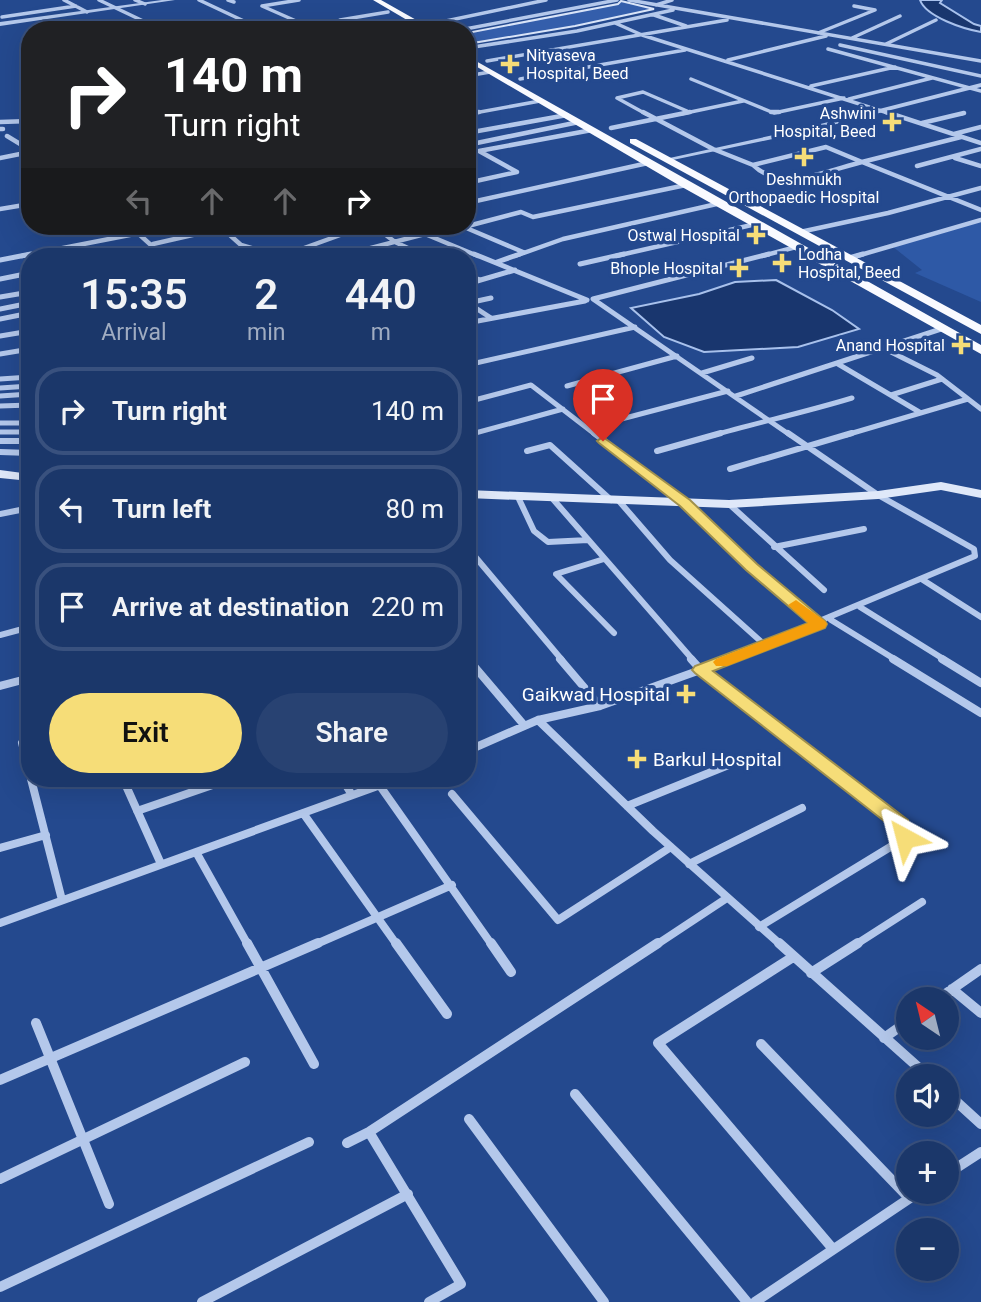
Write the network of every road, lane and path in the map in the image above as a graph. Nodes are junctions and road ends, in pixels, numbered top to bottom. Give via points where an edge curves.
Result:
1 (64, 0) edge
2 (99, 0) edge
3 (135, 0) edge
4 (172, 0) edge
5 (199, 0) edge
6 (228, 0) edge
7 (299, 0) edge
8 (365, 0) edge
9 (376, 0) edge
10 (546, 0) edge
11 (617, 0) edge
12 (629, 0) edge
13 (672, 0) edge
14 (234, 2) dead end
15 (145, 4) junction
16 (653, 5) junction
17 (76, 6) junction
18 (854, 6) dead end
19 (117, 8) junction
20 (675, 9) junction
21 (87, 12) junction
22 (388, 12) junction
23 (653, 15) junction
24 (1, 16) edge
25 (900, 16) dead end
26 (733, 19) junction
27 (340, 20) dead end
28 (936, 20) dead end
29 (21, 21) edge
30 (24, 21) edge
31 (144, 21) edge
32 (244, 21) edge
33 (296, 21) dead end
34 (403, 21) edge
35 (409, 21) edge
36 (455, 21) edge
37 (10, 23) junction
38 (615, 23) junction
39 (0, 24) edge
40 (476, 27) edge
41 (688, 27) junction
42 (817, 33) junction
43 (642, 35) junction
44 (830, 35) junction
45 (851, 39) junction
46 (840, 45) dead end
47 (886, 45) junction
48 (689, 49) junction
49 (828, 49) dead end
50 (476, 53) edge
51 (476, 59) edge
52 (728, 60) junction
53 (981, 61) edge
54 (488, 66) junction
55 (896, 67) junction
56 (476, 72) edge
57 (981, 76) edge
58 (933, 77) dead end
59 (520, 79) junction
60 (691, 79) dead end
61 (981, 85) edge
62 (810, 87) junction
63 (968, 88) junction
64 (981, 92) edge
65 (846, 99) junction
66 (540, 101) junction
67 (745, 101) junction
68 (881, 110) junction
69 (687, 111) junction
70 (476, 112) edge
71 (964, 113) dead end
72 (567, 115) junction
73 (657, 119) junction
74 (21, 121) edge
75 (0, 122) edge
76 (579, 122) junction
77 (921, 123) junction
78 (981, 127) edge
79 (611, 128) junction
80 (592, 130) junction
81 (476, 131) edge
82 (953, 134) junction
83 (7, 135) dead end
84 (961, 136) junction
85 (476, 143) edge
86 (981, 143) edge
87 (21, 145) edge
88 (714, 149) junction
89 (981, 149) edge
90 (21, 153) edge
91 (954, 157) junction
92 (0, 158) edge
93 (668, 159) junction
94 (859, 161) junction
95 (648, 163) junction
96 (753, 165) junction
97 (917, 166) dead end
98 (981, 166) edge
99 (476, 181) edge
100 (686, 185) junction
101 (981, 187) edge
102 (948, 197) junction
103 (476, 201) edge
104 (721, 203) junction
105 (21, 206) edge
106 (0, 209) edge
107 (981, 210) edge
108 (981, 220) edge
109 (476, 224) edge
110 (756, 224) junction
111 (476, 232) edge
112 (800, 232) junction
113 (131, 235) edge
114 (143, 235) edge
115 (192, 235) edge
116 (230, 235) edge
117 (337, 235) edge
118 (386, 235) edge
119 (421, 235) edge
120 (428, 235) edge
121 (395, 242) junction
122 (153, 244) junction
123 (383, 246) junction
124 (796, 247) junction
125 (63, 248) edge
126 (156, 248) edge
127 (252, 248) edge
128 (306, 248) edge
129 (376, 248) edge
130 (386, 248) edge
131 (408, 248) edge
132 (461, 248) edge
133 (523, 252) junction
134 (476, 254) edge
135 (21, 256) edge
136 (849, 258) junction
137 (0, 260) edge
138 (497, 262) junction
139 (580, 264) dead end
140 (515, 270) junction
141 (21, 275) edge
142 (0, 279) edge
143 (476, 279) edge
144 (480, 281) junction
145 (476, 282) edge
146 (21, 294) edge
147 (0, 298) edge
148 (491, 298) dead end
149 (590, 300) junction
150 (476, 301) edge
151 (21, 305) edge
152 (2, 308) edge
153 (476, 308) edge
154 (21, 315) edge
155 (491, 318) junction
156 (0, 319) edge
157 (476, 321) edge
158 (635, 327) junction
159 (941, 329) junction
160 (981, 330) edge
161 (21, 332) edge
162 (0, 336) edge
163 (884, 349) junction
164 (21, 350) edge
165 (981, 350) edge
166 (0, 354) edge
167 (677, 356) junction
168 (752, 358) dead end
169 (476, 363) edge
170 (838, 364) junction
171 (702, 373) junction
172 (21, 378) edge
173 (0, 379) edge
174 (942, 379) junction
175 (567, 386) dead end
176 (21, 387) edge
177 (0, 388) edge
178 (728, 391) junction
179 (21, 395) edge
180 (891, 395) junction
181 (0, 396) edge
182 (736, 396) junction
183 (852, 398) dead end
184 (968, 399) junction
185 (476, 400) edge
186 (21, 405) edge
187 (0, 406) edge
188 (563, 409) junction
189 (981, 409) edge
190 (921, 413) junction
191 (770, 419) junction
192 (610, 422) dead end
193 (0, 423) edge
194 (21, 423) edge
195 (0, 432) edge
196 (21, 432) edge
197 (476, 433) edge
198 (0, 441) edge
199 (21, 441) edge
200 (808, 446) junction
201 (527, 451) dead end
202 (657, 451) dead end
203 (0, 453) edge
204 (21, 453) edge
205 (730, 469) dead end
206 (0, 474) edge
207 (21, 477) edge
208 (981, 494) edge
209 (476, 495) edge
210 (878, 495) junction
211 (518, 497) junction
212 (552, 498) junction
213 (615, 501) junction
214 (685, 503) junction
215 (729, 504) junction
216 (21, 510) edge
217 (0, 514) edge
218 (864, 529) dead end
219 (588, 540) junction
220 (774, 547) junction
221 (978, 553) edge
222 (476, 558) edge
223 (604, 559) junction
224 (923, 580) junction
225 (824, 590) dead end
226 (860, 607) junction
227 (981, 617) edge
228 (831, 620) junction
229 (819, 624) junction
230 (21, 629) edge
231 (614, 633) dead end
232 (0, 635) edge
233 (766, 646) junction
234 (476, 669) edge
235 (701, 670) junction
236 (21, 680) edge
237 (981, 683) edge
238 (0, 686) edge
239 (600, 706) junction
240 (981, 713) edge
241 (538, 720) junction
242 (524, 725) junction
243 (476, 747) edge
244 (736, 762) dead end
245 (33, 787) edge
246 (126, 787) edge
247 (207, 787) edge
248 (347, 787) edge
249 (377, 787) edge
250 (381, 787) edge
251 (452, 794) dead end
252 (352, 795) junction
253 (627, 806) junction
254 (802, 807) dead end
255 (137, 811) junction
256 (303, 813) junction
257 (46, 835) junction
258 (671, 847) junction
259 (0, 848) edge
260 (196, 852) junction
261 (689, 863) junction
262 (161, 864) junction
263 (452, 885) junction
264 (727, 898) junction
265 (62, 900) junction
266 (922, 902) dead end
267 (379, 919) junction
268 (0, 923) edge
269 (759, 926) junction
270 (793, 957) junction
271 (261, 969) junction
272 (981, 969) edge
273 (511, 972) dead end
274 (811, 973) junction
275 (955, 987) edge
276 (959, 995) edge
277 (981, 1013) edge
278 (447, 1014) dead end
279 (36, 1023) dead end
280 (896, 1030) edge
281 (884, 1038) junction
282 (761, 1044) dead end
283 (50, 1059) junction
284 (245, 1062) dead end
285 (314, 1064) dead end
286 (914, 1064) edge
287 (0, 1080) edge
288 (575, 1094) dead end
289 (959, 1102) edge
290 (979, 1118) edge
291 (468, 1119) dead end
292 (369, 1132) junction
293 (83, 1139) junction
294 (309, 1142) dead end
295 (348, 1143) dead end
296 (981, 1152) edge
297 (959, 1166) edge
298 (896, 1177) edge
299 (0, 1178) edge
300 (408, 1194) junction
301 (109, 1204) dead end
302 (900, 1204) edge
303 (833, 1249) junction
304 (0, 1287) edge
305 (202, 1302) edge
306 (429, 1302) edge
307 (604, 1302) edge
308 (747, 1302) edge
309 (755, 1302) edge

1 - 17 street
2 - 19 street
3 - 15 street
4 - 15 street
5 - 32 street
6 - 14 street
7 - 33 street via 262,6
8 - 22 main road
9 - 35 main road
10 - 36 street
11 - 40 street
12 - 16 street
13 - 16 street
15 - 19 street
16 - 20 street
17 - 21 street
17 - 24 street
18 - 42 street via 875,10
19 - 21 street
19 - 31 street
20 - 23 street
20 - 26 street
21 - 30 street
22 - 27 street
22 - 34 main road
23 - 38 street
23 - 41 street
24 - 37 street
25 - 45 street
26 - 41 street
26 - 42 street
28 - 47 street
29 - 37 street
37 - 39 street
38 - 43 street
38 - 50 street
41 - 43 street
42 - 44 street
43 - 48 street
43 - 54 street
44 - 45 street
44 - 52 street
45 - 47 street
46 - 57 street
47 - 53 street
48 - 52 street
48 - 59 street
49 - 55 street
51 - 54 main road
52 - 62 street
54 - 56 street
54 - 59 main road
54 - 66 main road
55 - 62 street
55 - 63 street
58 - 65 street
59 - 79 main road
60 - 67 street
61 - 63 street
62 - 65 street
63 - 64 street
63 - 68 street
65 - 67 street via 774,113
65 - 68 street
66 - 70 street
66 - 72 main road
67 - 69 street
68 - 77 street
68 - 88 street
69 - 73 street
69 - 73 street via 643,92 617,98
71 - 77 street
72 - 76 main road
72 - 81 street
73 - 79 street
73 - 88 street
74 - 75 street
76 - 80 main road
76 - 85 street
77 - 82 street
78 - 82 street
79 - 93 main road
80 - 95 main road
80 - 99 street via 479,151 517,172
82 - 84 street
83 - 87 street
84 - 86 street
84 - 94 street
88 - 93 street
88 - 96 street
89 - 91 street
90 - 92 street
91 - 97 street
91 - 98 street
93 - 112 main road
94 - 96 street via 826,147
94 - 96 street via 788,179 763,175
94 - 102 street
95 - 100 main road
95 - 103 street
100 - 104 main road
100 - 109 street via 533,217 521,212
101 - 102 street
102 - 107 street
102 - 112 street
104 - 110 main road
104 - 133 street
105 - 106 street
108 - 136 street
110 - 124 main road
110 - 139 street
111 - 133 street
112 - 136 main road
113 - 125 street
114 - 122 street
115 - 122 street
116 - 127 street
117 - 128 street
118 - 121 street
119 - 121 street
120 - 132 street
121 - 123 street
121 - 131 street
122 - 126 street
123 - 129 street
123 - 130 street
124 - 149 street
124 - 159 main road
133 - 138 street
134 - 138 street
135 - 137 street
136 - 160 main road
138 - 140 street
140 - 144 street
140 - 149 street
141 - 142 street
143 - 144 street
144 - 145 street
146 - 147 street
147 - 152 street
148 - 150 street
149 - 155 street
149 - 158 street
151 - 152 street
153 - 155 street
154 - 156 street
155 - 157 street
158 - 167 street
158 - 169 street
159 - 163 street
159 - 165 main road
161 - 162 street
163 - 170 street
163 - 174 street
164 - 166 street
167 - 171 street
167 - 175 street
168 - 171 street
170 - 180 street
170 - 182 street
171 - 178 street
172 - 173 street
174 - 180 street
174 - 184 street
176 - 177 street
178 - 182 street
178 - 192 street
179 - 181 street
180 - 190 street
182 - 191 street
183 - 191 street
184 - 189 street
184 - 190 street
185 - 188 street via 531,385
186 - 187 street
188 - 197 street
188 - 214 street
190 - 200 street
191 - 200 street
191 - 202 street
193 - 194 street
195 - 196 street
198 - 199 street
200 - 205 street
200 - 210 street
201 - 213 street via 550,444
203 - 204 street
206 - 207 main road
208 - 210 main road via 940,486
209 - 211 main road
210 - 215 main road
210 - 221 street
211 - 212 main road
211 - 219 street via 534,531 548,542
212 - 213 main road
212 - 219 street
213 - 214 main road
213 - 233 street via 678,570
214 - 215 main road
214 - 229 street
215 - 220 street
216 - 217 street
218 - 220 street
219 - 223 street
220 - 225 street
221 - 224 street
222 - 239 street
223 - 231 street via 555,575
223 - 235 street
224 - 226 street
224 - 227 street
226 - 228 street
226 - 237 street
228 - 229 street
228 - 240 street
229 - 233 street
230 - 232 street
233 - 235 street
234 - 242 street
235 - 239 street
235 - 269 street via 901,825 905,838
236 - 238 street
239 - 241 street
241 - 242 street
241 - 253 street
242 - 243 street
244 - 253 street
245 - 257 street
246 - 255 street
247 - 255 street
248 - 252 street
249 - 252 street
250 - 263 street
251 - 258 street via 558,920
252 - 256 street
253 - 258 street
254 - 261 street
255 - 262 street
256 - 260 street
256 - 267 street
257 - 259 street
257 - 265 street
258 - 261 street
260 - 262 street
260 - 271 street
261 - 264 street
262 - 265 street
263 - 267 street
263 - 273 street
264 - 269 street
264 - 292 street
265 - 268 street
266 - 274 street
267 - 271 street
267 - 278 street
269 - 270 street
270 - 274 street
270 - 303 street via 658,1043
271 - 283 street
271 - 285 street
272 - 275 street
274 - 281 street
276 - 277 street
279 - 283 street
280 - 281 street
281 - 286 street
282 - 298 street
283 - 287 street
283 - 293 street
284 - 293 street
288 - 308 street
289 - 290 street
291 - 307 street
292 - 295 street
292 - 300 street
293 - 299 street
293 - 301 street
294 - 304 street
296 - 297 street
300 - 305 street
300 - 306 street via 461,1284
302 - 303 street
303 - 309 street

